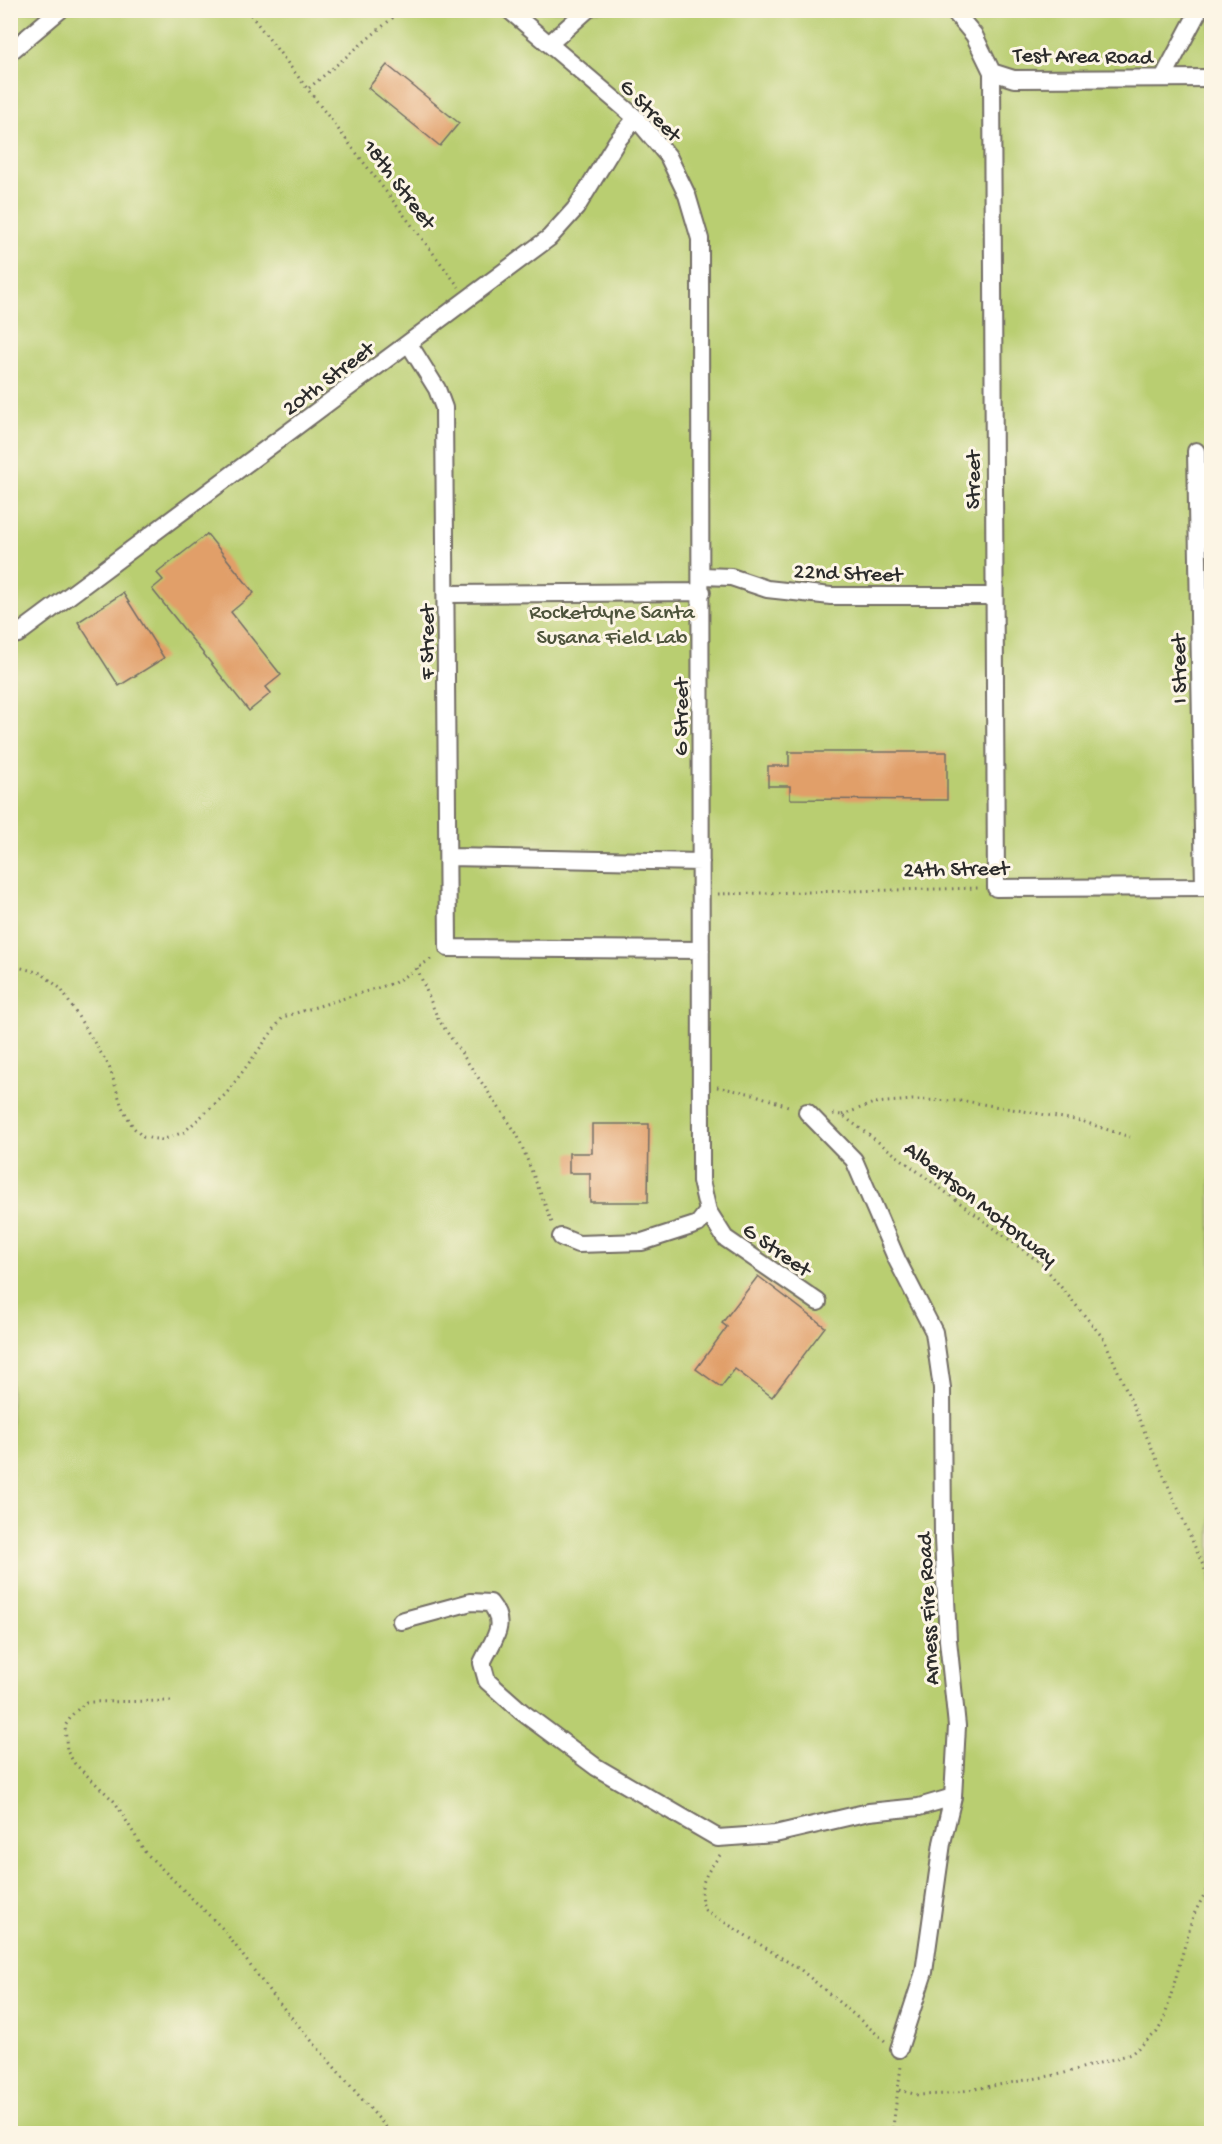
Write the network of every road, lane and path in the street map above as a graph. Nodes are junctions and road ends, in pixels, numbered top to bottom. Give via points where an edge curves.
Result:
1 (60, 10) edge
2 (247, 10) edge
3 (402, 10) edge
4 (509, 10) edge
5 (587, 10) edge
6 (953, 10) edge
7 (1199, 10) edge
8 (549, 44) junction
9 (10, 52) edge
10 (992, 72) junction
11 (1163, 78) junction
12 (1212, 78) edge
13 (309, 88) junction
14 (636, 118) junction
15 (468, 298) junction
16 (410, 344) junction
17 (1196, 451) dead end
18 (702, 584) junction
19 (447, 594) junction
20 (994, 596) junction
21 (10, 636) edge
22 (448, 857) junction
23 (701, 862) junction
24 (1208, 887) edge
25 (996, 888) junction
26 (701, 894) junction
27 (448, 948) junction
28 (701, 950) junction
29 (10, 965) edge
30 (417, 968) junction
31 (702, 1085) junction
32 (807, 1112) junction
33 (843, 1115) junction
34 (1130, 1137) dead end
35 (708, 1211) junction
36 (561, 1237) joint
37 (818, 1302) dead end
38 (1212, 1586) edge
39 (401, 1621) dead end
40 (171, 1701) dead end
41 (952, 1797) junction
42 (734, 1837) junction
43 (1212, 1880) edge
44 (899, 2049) junction
45 (899, 2090) junction
46 (392, 2133) edge
47 (892, 2133) edge

1 - 9 lane
2 - 13 path, 18th Street
3 - 13 path
4 - 8 lane, G Street
5 - 8 lane
6 - 10 lane, Test Area Road via 974,35
7 - 11 lane
8 - 14 lane, G Street
10 - 11 lane, Test Area Road via 1014,80
10 - 20 lane, Street
11 - 12 lane, Test Area Road
13 - 15 path, 18th Street
14 - 15 lane, 20th Street via 617,141 576,208 549,238
14 - 18 lane, G Street via 668,156 687,195 700,239
15 - 16 lane, 20th Street
16 - 19 lane, F Street via 438,389 444,408
16 - 21 lane, 20th Street via 18,634
17 - 24 lane, I Street
18 - 19 lane, 22nd Street
18 - 20 lane, 22nd Street via 731,577 767,589 831,596
18 - 23 lane, G Street
19 - 22 lane, F Street
20 - 25 lane, Street
22 - 23 lane
22 - 27 lane, F Street
23 - 26 lane, G Street
24 - 25 lane, 24th Street
25 - 26 path, 24th Street
26 - 28 lane, G Street
27 - 28 lane
27 - 30 path
28 - 31 lane, G Street
29 - 30 path via 41,973 61,989 109,1066 133,1127 143,1137 162,1140 184,1132 226,1094 283,1017 394,983
30 - 36 path via 438,1019 517,1134 551,1222
31 - 32 path via 753,1094
31 - 35 lane, G Street via 701,1181
32 - 33 path
32 - 41 lane, Arness Fire Road via 854,1160 897,1260 934,1332 942,1388 943,1539 957,1726
33 - 34 path via 874,1103 965,1101 1081,1121
33 - 38 path, Albertson Motorway via 1042,1264 1104,1339
35 - 36 lane via 698,1224 642,1242 578,1244
35 - 37 lane, G Street via 725,1238
39 - 42 lane via 471,1602 490,1603 499,1614 499,1629 482,1663 487,1681 596,1767 718,1838
40 - 46 path via 86,1702 65,1726 67,1751 75,1764 115,1802 145,1852 222,1929 273,1996
41 - 42 lane via 919,1807 869,1812 775,1834
41 - 44 lane, Arness Fire Road via 924,1972
42 - 44 path via 706,1873 701,1888 705,1910 801,1970 877,2036
43 - 45 path via 1193,1916 1164,2020 1157,2032 1131,2054 1060,2074 946,2094 918,2096
44 - 45 path
45 - 47 path

